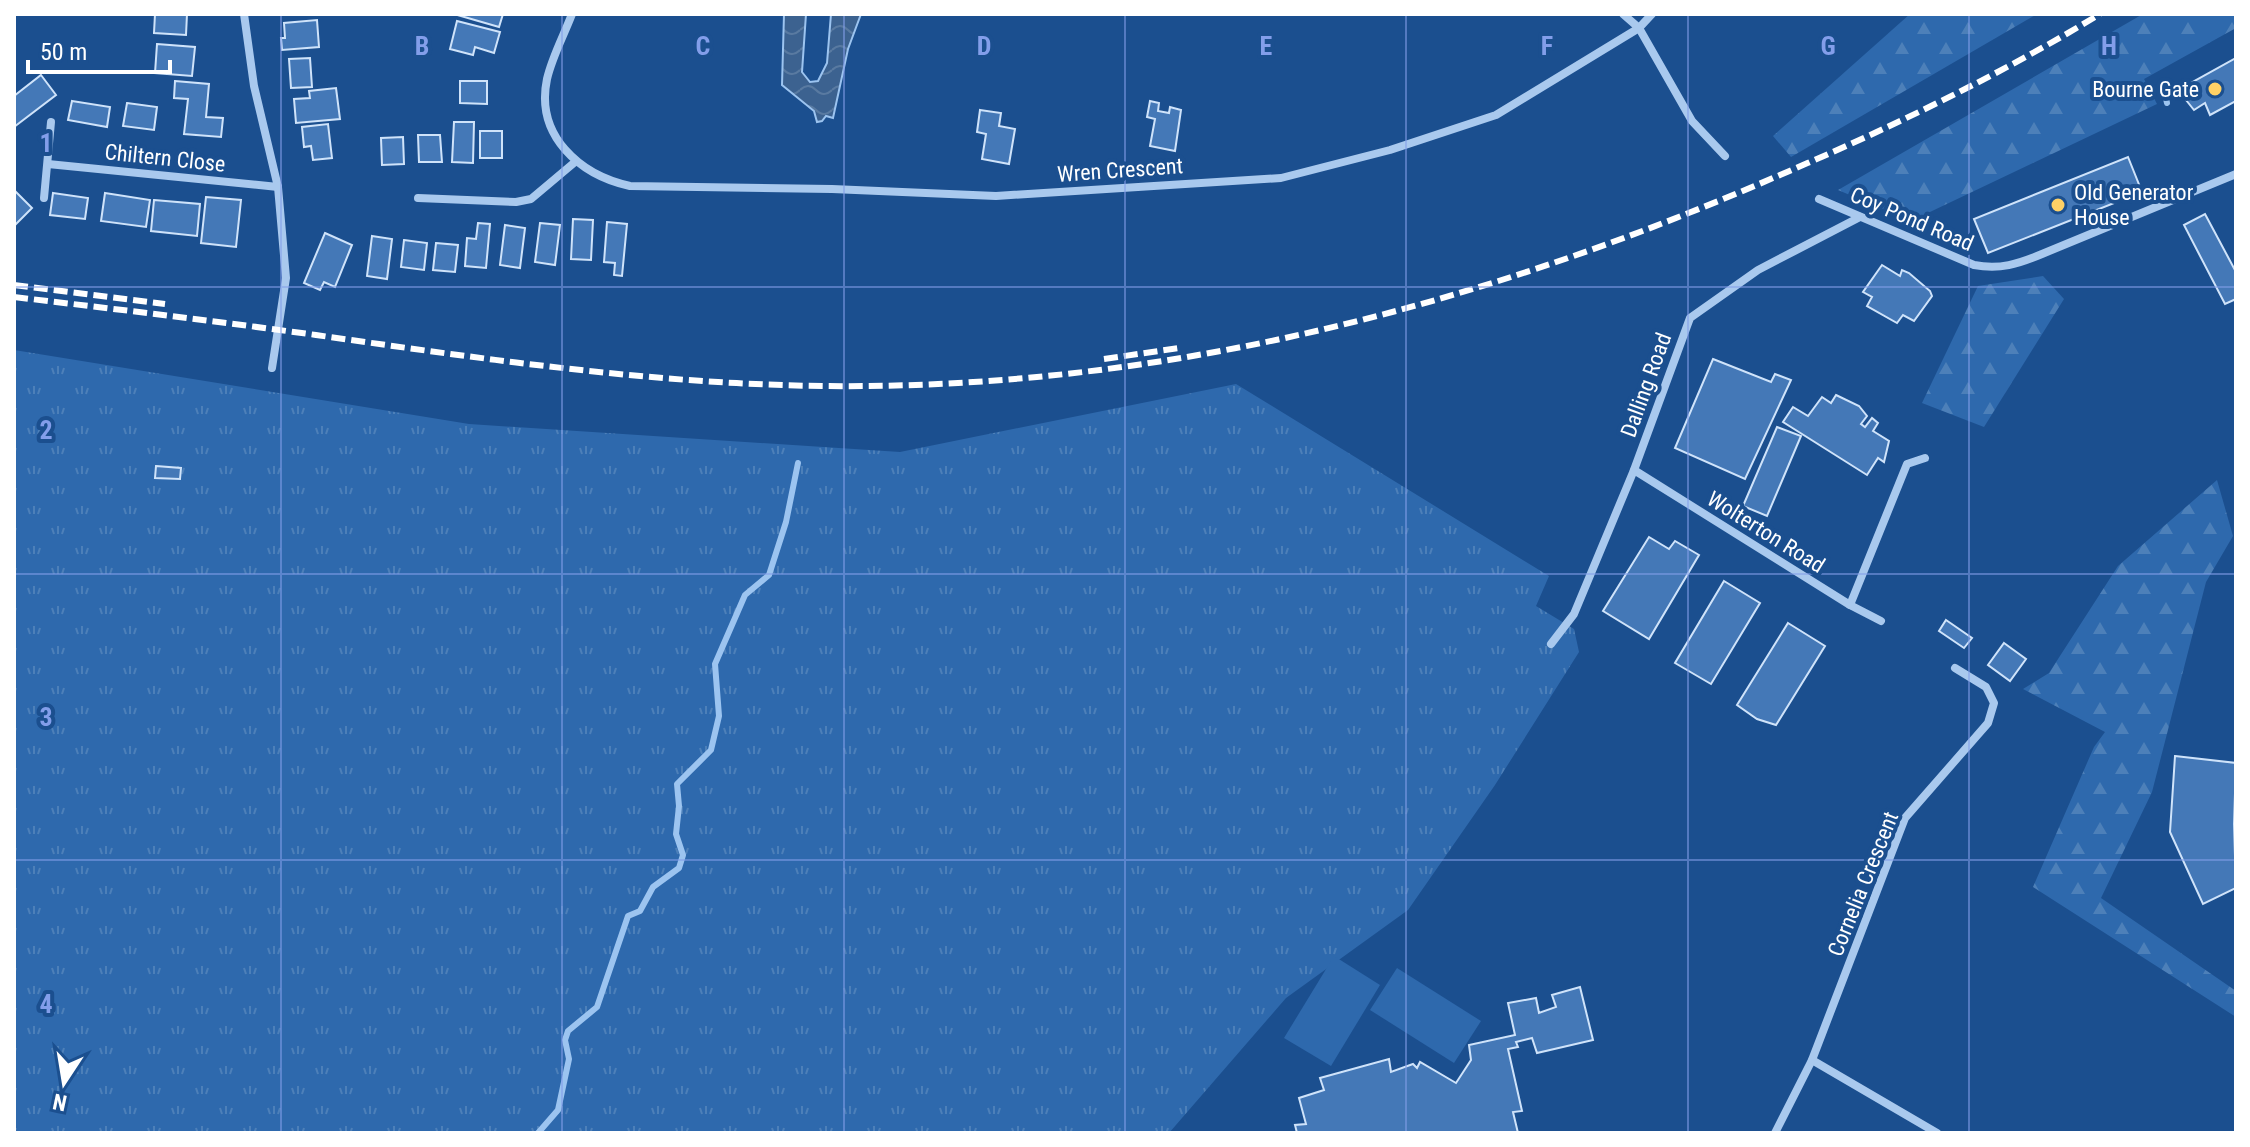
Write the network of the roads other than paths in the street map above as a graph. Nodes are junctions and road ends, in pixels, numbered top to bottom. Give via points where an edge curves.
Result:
1 (244, 14) edge
2 (572, 14) edge
3 (1623, 14) edge
4 (1652, 14) edge
5 (1639, 28) junction
6 (51, 122) dead end
7 (1725, 156) dead end
8 (575, 162) junction
9 (48, 164) junction
10 (2236, 174) edge
11 (278, 187) junction
12 (44, 198) dead end
13 (418, 198) dead end
14 (1819, 199) dead end
15 (1860, 217) junction
16 (272, 368) dead end
17 (1925, 458) dead end
18 (1634, 470) junction
19 (1850, 605) junction
20 (1881, 621) dead end
21 (1551, 644) dead end
22 (1955, 668) dead end
23 (1812, 1060) junction
24 (1775, 1133) edge
25 (1937, 1133) edge

1 - 11 street via 254,86
2 - 8 street via 547,77 545,96 556,137
3 - 5 street
4 - 5 street, Wren Crescent
5 - 7 street via 1692,121
5 - 8 street, Wren Crescent via 1496,115 1281,178 996,196 630,186
6 - 9 street
8 - 13 street via 531,199
9 - 11 street, Chiltern Close
9 - 12 street
10 - 15 street, Coy Pond Road via 2010,267 1974,265
11 - 16 street via 286,278
14 - 15 street, Coy Pond Road
15 - 18 street, Dalling Road via 1758,270 1690,318
17 - 19 street via 1907,464
18 - 19 street, Wolterton Road
18 - 21 street, Dalling Road via 1574,614
19 - 20 street, Wolterton Road
22 - 23 street, Cornelia Crescent via 1986,687 1994,703 1988,723 1905,818
23 - 24 street, Cornelia Crescent
23 - 25 street

